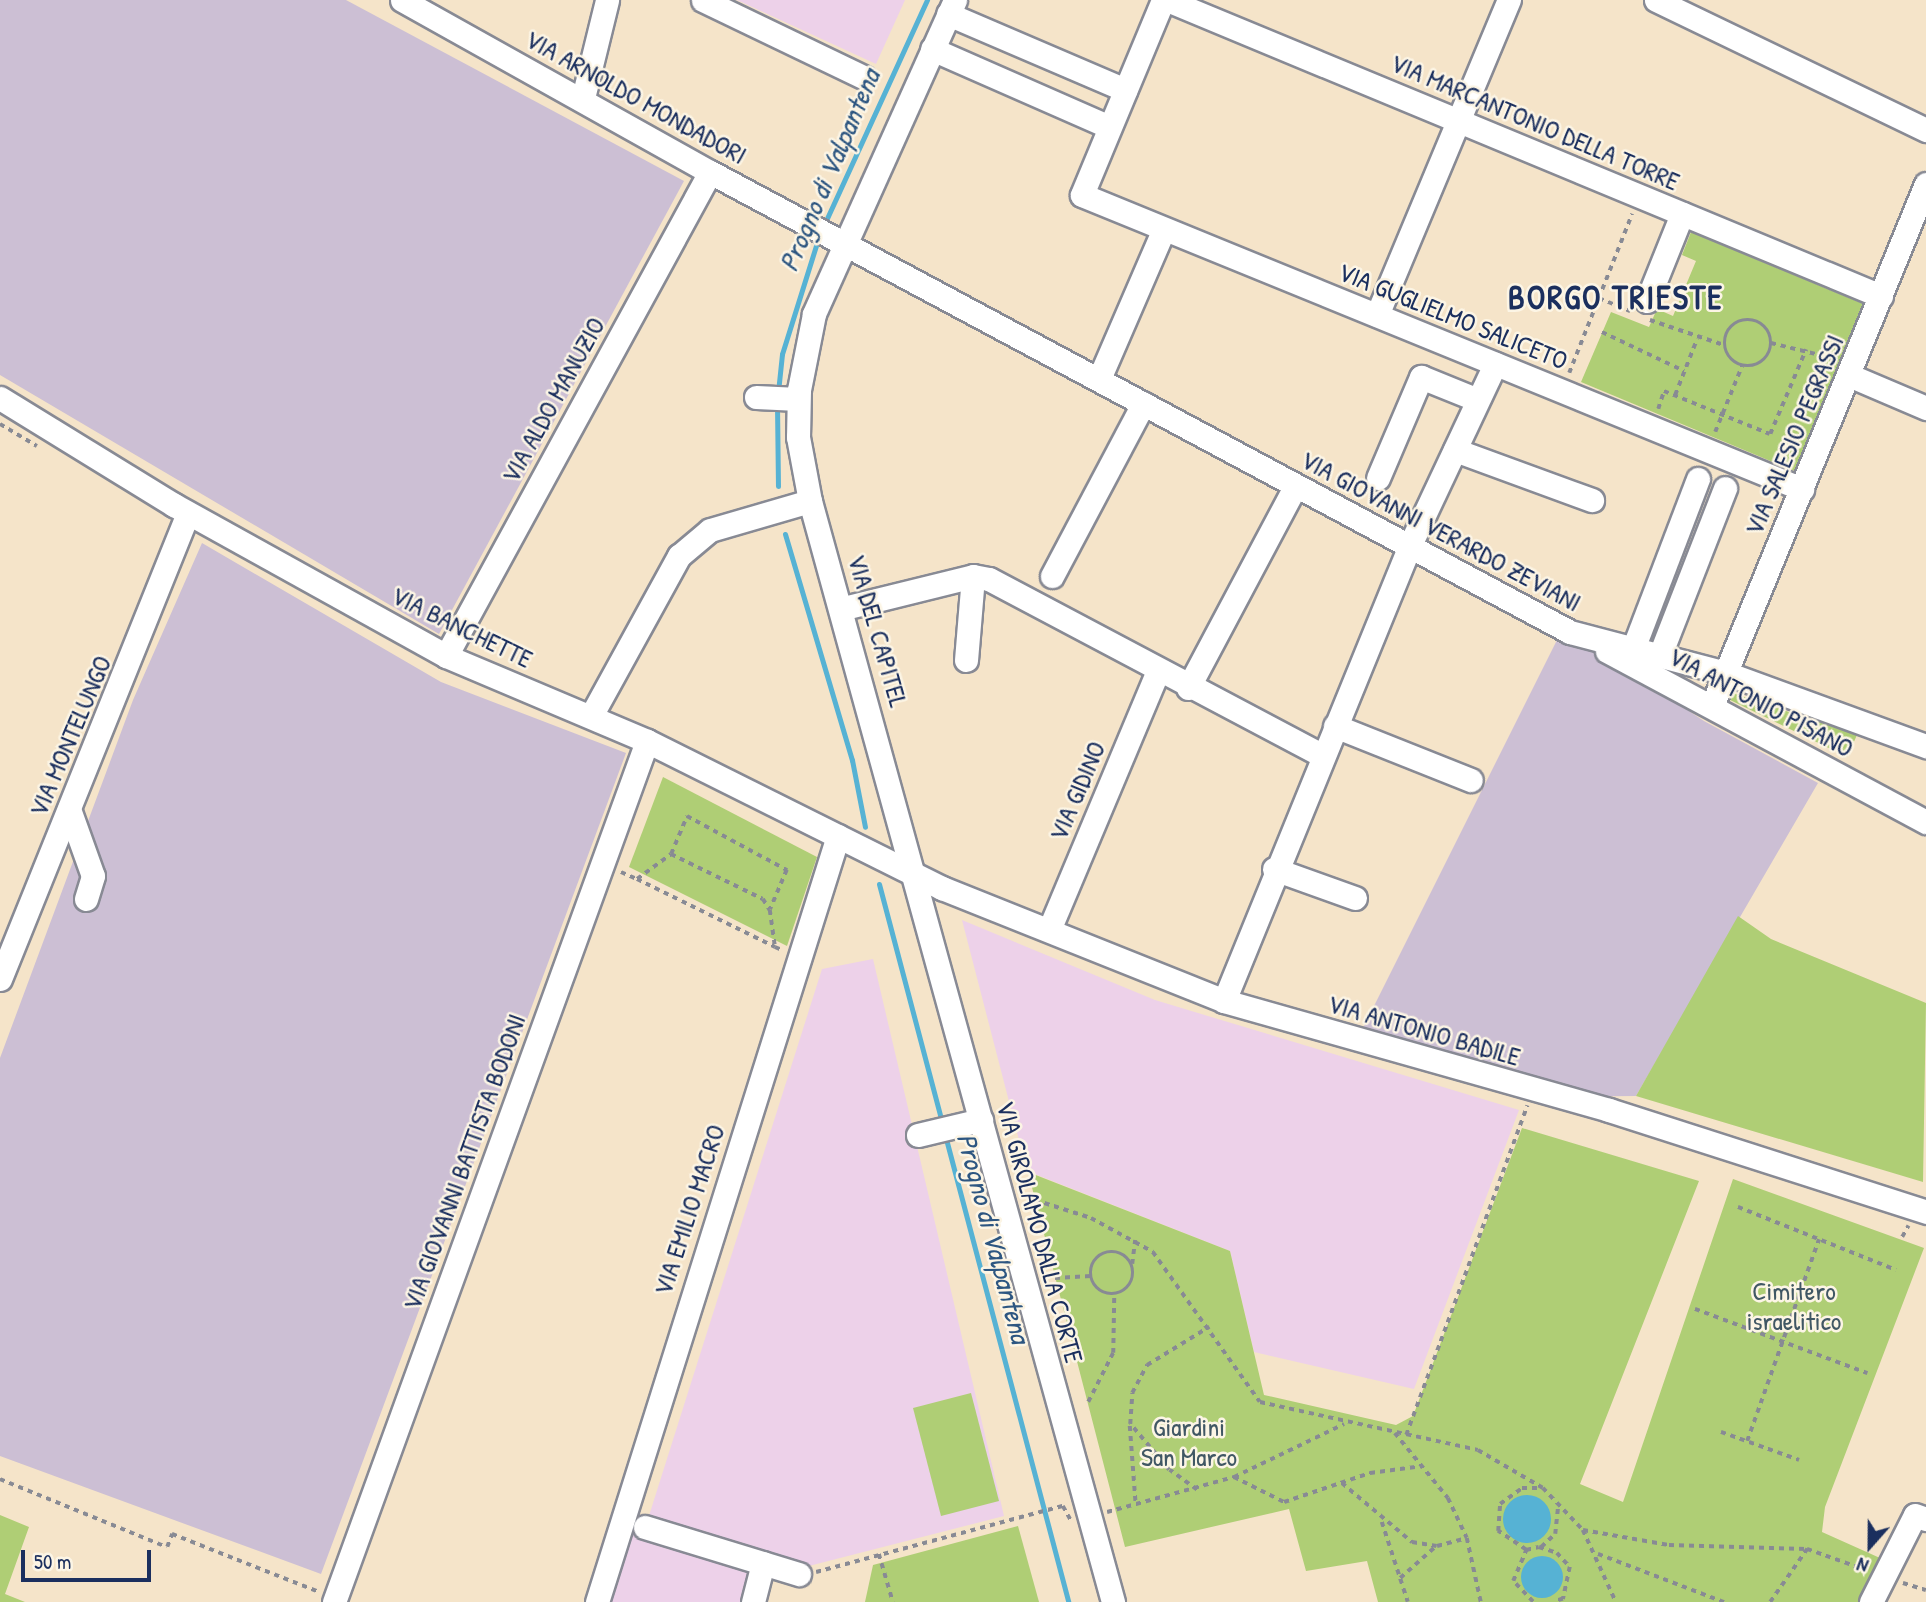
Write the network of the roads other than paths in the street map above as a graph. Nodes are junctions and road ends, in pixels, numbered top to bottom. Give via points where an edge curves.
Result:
1 (402, 0) edge
2 (607, 0) edge
3 (703, 0) edge
4 (1165, 0) edge
5 (1510, 0) edge
6 (1656, 0) edge
7 (431, 5) edge
8 (951, 7) edge
9 (932, 49) junction
10 (863, 77) dead end
11 (1125, 90) junction
12 (583, 98) junction
13 (1458, 121) junction
14 (1110, 127) junction
15 (1926, 130) edge
16 (710, 172) junction
17 (1926, 184) edge
18 (1682, 214) junction
19 (1164, 229) junction
20 (830, 234) junction
21 (1881, 296) junction
22 (1647, 301) dead end
23 (1377, 315) junction
24 (1494, 363) junction
25 (1851, 376) junction
26 (1099, 379) junction
27 (756, 397) dead end
28 (0, 398) edge
29 (791, 399) junction
30 (1478, 400) junction
31 (1143, 404) junction
32 (1926, 408) edge
33 (1455, 450) junction
34 (1378, 478) dead end
35 (1698, 478) dead end
36 (1295, 487) junction
37 (1725, 488) dead end
38 (1802, 489) junction
39 (1592, 500) dead end
40 (810, 501) junction
41 (188, 513) junction
42 (1410, 545) junction
43 (972, 576) junction
44 (1052, 576) dead end
45 (844, 608) junction
46 (1570, 632) junction
47 (1633, 649) junction
48 (446, 656) junction
49 (1660, 656) junction
50 (966, 660) dead end
51 (1157, 673) junction
52 (1726, 673) junction
53 (1188, 688) junction
54 (1712, 706) junction
55 (591, 716) junction
56 (1335, 726) junction
57 (648, 741) junction
58 (1926, 746) edge
59 (1322, 755) junction
60 (1471, 780) dead end
61 (69, 809) junction
62 (1926, 822) edge
63 (838, 836) junction
64 (1274, 869) junction
65 (915, 876) junction
66 (1355, 898) dead end
67 (86, 899) dead end
68 (1049, 930) junction
69 (0, 979) edge
70 (1224, 1001) junction
71 (981, 1120) junction
72 (918, 1135) dead end
73 (1926, 1212) edge
74 (1926, 1519) edge
75 (645, 1527) dead end
76 (763, 1563) junction
77 (799, 1574) road end
78 (335, 1600) edge
79 (597, 1602) edge
80 (753, 1602) edge
81 (1113, 1602) edge
82 (1871, 1602) edge

1 - 7 street
2 - 12 street
3 - 10 street
4 - 11 street
4 - 13 street, VIA MARCANTONIO DELLA TORRE
5 - 13 street
6 - 15 street
7 - 12 street, VIA ARNOLDO MONDADORI via 480,42
8 - 9 street, VIA DEL CAPITEL
8 - 11 street
9 - 14 street
9 - 20 street, VIA DEL CAPITEL
11 - 14 street
12 - 16 street, VIA ARNOLDO MONDADORI
13 - 18 street, VIA MARCANTONIO DELLA TORRE
13 - 23 street
14 - 19 street, VIA GUGLIELMO SALICETO via 1082,195
16 - 20 street, VIA ARNOLDO MONDADORI
16 - 48 street, VIA ALDO MANUZIO
17 - 21 street, VIA SALESIO PEGRASSI
18 - 21 street, VIA MARCANTONIO DELLA TORRE
18 - 22 street
19 - 23 street, VIA GUGLIELMO SALICETO
19 - 26 street
20 - 26 street, VIA GIOVANNI VERARDO ZEVIANI
20 - 29 street, VIA DEL CAPITEL
21 - 25 street, VIA SALESIO PEGRASSI
23 - 24 street, VIA GUGLIELMO SALICETO
24 - 30 street
24 - 38 street, VIA GUGLIELMO SALICETO
25 - 32 street
25 - 38 street, VIA SALESIO PEGRASSI
26 - 31 street, VIA GIOVANNI VERARDO ZEVIANI
27 - 29 street
28 - 41 street, VIA BANCHETTE
29 - 40 street, VIA DEL CAPITEL
30 - 33 street
30 - 34 street via 1422,377
31 - 36 street, VIA GIOVANNI VERARDO ZEVIANI
31 - 44 street
33 - 39 street
33 - 42 street
35 - 47 street
36 - 42 street, VIA GIOVANNI VERARDO ZEVIANI
36 - 53 street
37 - 49 street
38 - 52 street, VIA SALESIO PEGRASSI
40 - 45 street, VIA DEL CAPITEL
40 - 55 street via 710,530 679,556
41 - 48 street, VIA BANCHETTE
41 - 61 street, VIA MONTELUNGO
42 - 46 street, VIA GIOVANNI VERARDO ZEVIANI
42 - 56 street
43 - 45 street
43 - 50 street
43 - 51 street
45 - 65 street, VIA DEL CAPITEL
46 - 47 street, VIA GIOVANNI VERARDO ZEVIANI
46 - 54 street, VIA ANTONIO PISANO
47 - 49 street, VIA GIOVANNI VERARDO ZEVIANI
48 - 55 street, VIA BANCHETTE
49 - 52 street, VIA GIOVANNI VERARDO ZEVIANI
51 - 53 street
51 - 68 street, VIA GIDINO
52 - 54 street, VIA SALESIO PEGRASSI
52 - 58 street, VIA GIOVANNI VERARDO ZEVIANI
53 - 59 street
54 - 62 street, VIA ANTONIO PISANO
55 - 57 street, VIA BANCHETTE
56 - 59 street
56 - 60 street
57 - 63 street, VIA BANCHETTE
57 - 78 street, VIA GIOVANNI BATTISTA BODONI
59 - 64 street
61 - 67 street via 93,876
61 - 69 street, VIA MONTELUNGO
63 - 65 street, VIA BANCHETTE
63 - 79 street, VIA EMILIO MACRO
64 - 66 street
64 - 70 street
65 - 68 street, VIA ANTONIO BADILE
65 - 71 street, VIA GIROLAMO DALLA CORTE
68 - 70 street, VIA ANTONIO BADILE
70 - 73 street, VIA ANTONIO BADILE
71 - 72 street
71 - 81 street, VIA GIROLAMO DALLA CORTE
74 - 82 street via 1915,1515
75 - 76 street
76 - 77 street
76 - 80 street

